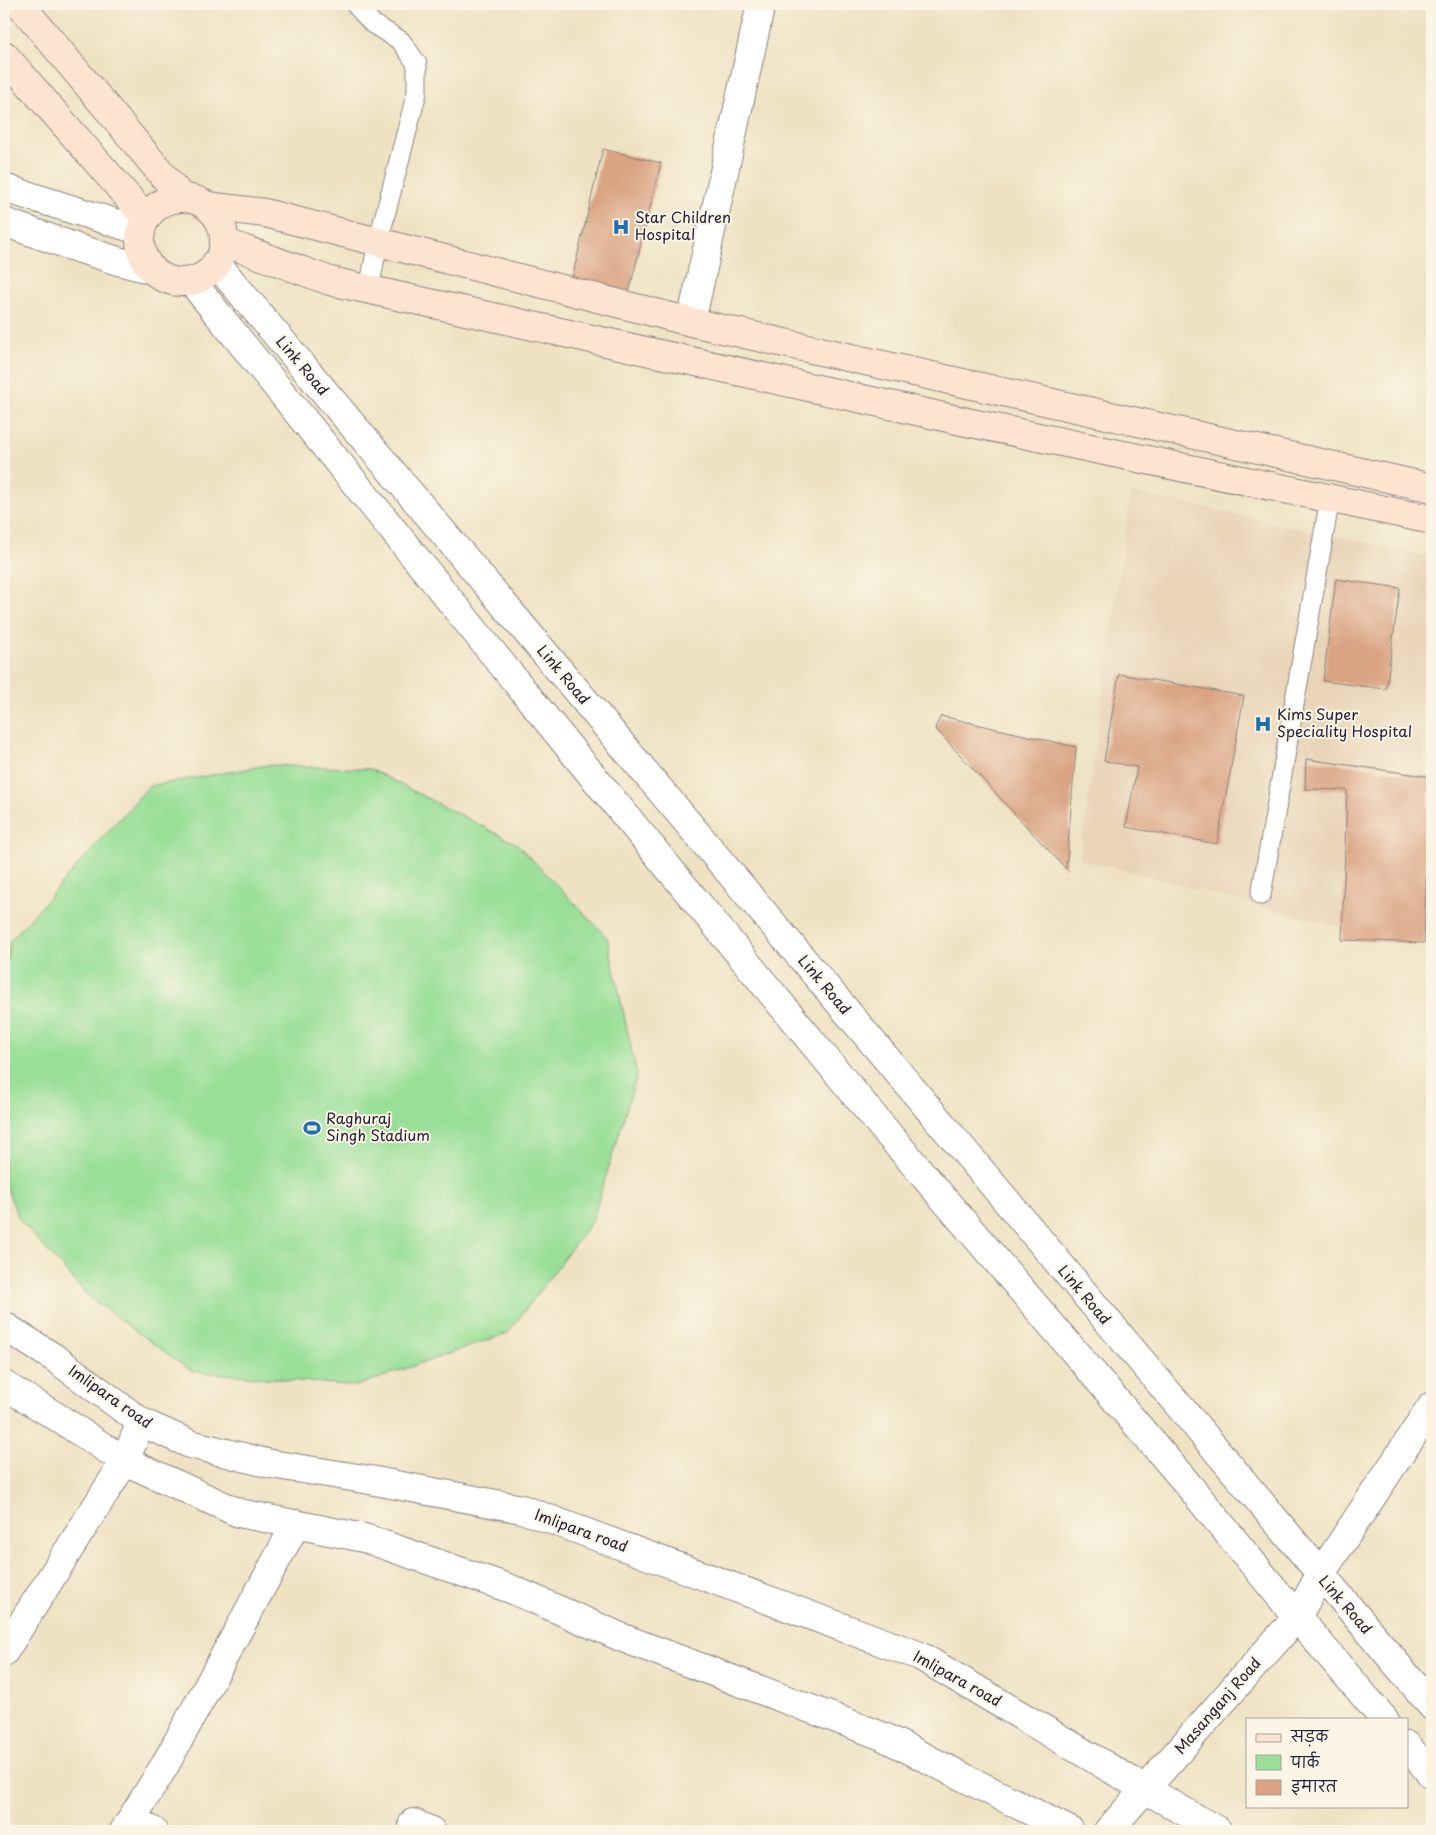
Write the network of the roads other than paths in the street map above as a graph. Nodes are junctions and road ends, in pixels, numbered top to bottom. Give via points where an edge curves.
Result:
1 (20, 4) edge
2 (355, 4) edge
3 (760, 4) edge
4 (4, 55) edge
5 (4, 188) edge
6 (194, 202) junction
7 (4, 222) edge
8 (144, 224) junction
9 (378, 242) junction
10 (220, 252) junction
11 (152, 270) junction
12 (191, 281) junction
13 (368, 289) junction
14 (691, 322) junction
15 (1432, 488) edge
16 (1330, 498) junction
17 (1432, 520) edge
18 (1261, 895) dead end
19 (4, 1326) edge
20 (4, 1385) edge
21 (1432, 1406) edge
22 (141, 1422) junction
23 (125, 1461) junction
24 (296, 1524) junction
25 (1320, 1575) junction
26 (1297, 1617) junction
27 (4, 1652) edge
28 (1432, 1706) edge
29 (1383, 1718) edge
30 (1408, 1747) edge
31 (1432, 1775) edge
32 (1145, 1789) junction
33 (136, 1827) edge
34 (1070, 1831) edge
35 (1108, 1831) edge
36 (1218, 1831) edge

1 - 6 main road
2 - 9 lane via 373,24 401,41 417,64 417,92
3 - 14 street
4 - 8 main road
5 - 8 street
6 - 8 main road via 168,201 156,207
6 - 9 main road via 265,213
6 - 10 main road via 216,216 222,228
7 - 11 street
8 - 11 main road via 141,245
9 - 13 lane
9 - 14 main road
10 - 12 main road via 209,272
10 - 13 main road
10 - 25 street, Link Road
11 - 12 main road via 177,282
12 - 26 street via 853,1091
13 - 16 main road via 962,421
14 - 15 main road
16 - 17 main road
16 - 18 lane
19 - 22 street, Imlipara road via 56,1359
20 - 23 street
21 - 25 street, Masanganj Road
22 - 23 street
22 - 32 street, Imlipara road via 190,1444 271,1464 522,1509 920,1656
23 - 24 street via 239,1513
23 - 27 street
24 - 33 street via 165,1765
24 - 34 street via 364,1538 511,1589 623,1638 882,1736
25 - 26 street, Masanganj Road
25 - 28 street, Link Road
26 - 29 street
26 - 32 street, Masanganj Road
30 - 31 street
32 - 35 street, Masanganj Road
32 - 36 street, Imlipara road

